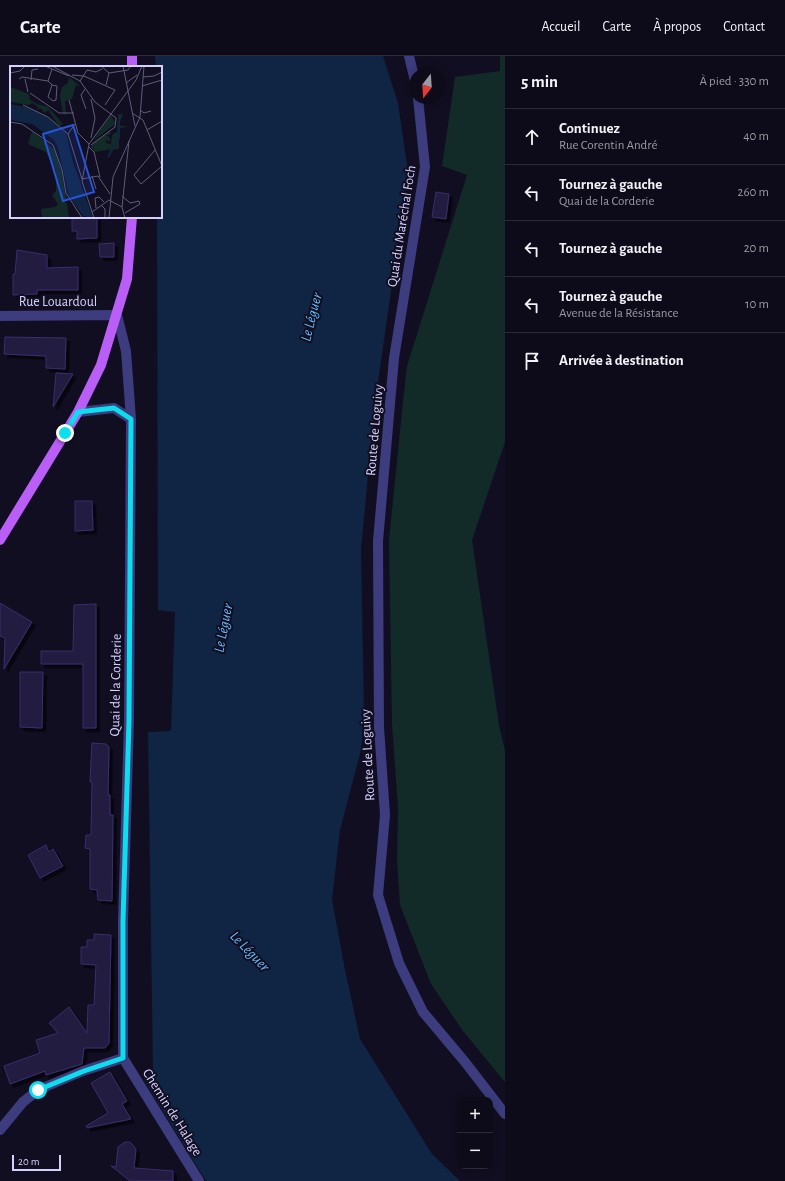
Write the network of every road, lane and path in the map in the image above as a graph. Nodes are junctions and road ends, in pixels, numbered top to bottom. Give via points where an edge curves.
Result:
1 (409, 56) edge
2 (412, 68) edge
3 (419, 104) edge
4 (132, 218) edge
5 (117, 315) junction
6 (0, 316) edge
7 (394, 358) joint
8 (78, 412) junction
9 (131, 419) junction
10 (0, 540) edge
11 (123, 1058) junction
12 (505, 1114) edge
13 (0, 1130) edge
14 (199, 1181) edge

1 - 2 street
3 - 7 street, Quai du Maréchal Foch via 426,167
4 - 5 main road via 127,279
5 - 6 street, Rue Louardoul
5 - 8 main road via 101,365
5 - 9 street, Quai de la Corderie via 126,351
7 - 12 street, Route de Loguivy via 378,541 379,728 385,815 378,895 399,964 423,1012
8 - 9 street via 114,408
8 - 10 main road
9 - 11 street, Quai de la Corderie
11 - 13 street via 38,1090 23,1102
11 - 14 street, Chemin de Halage

